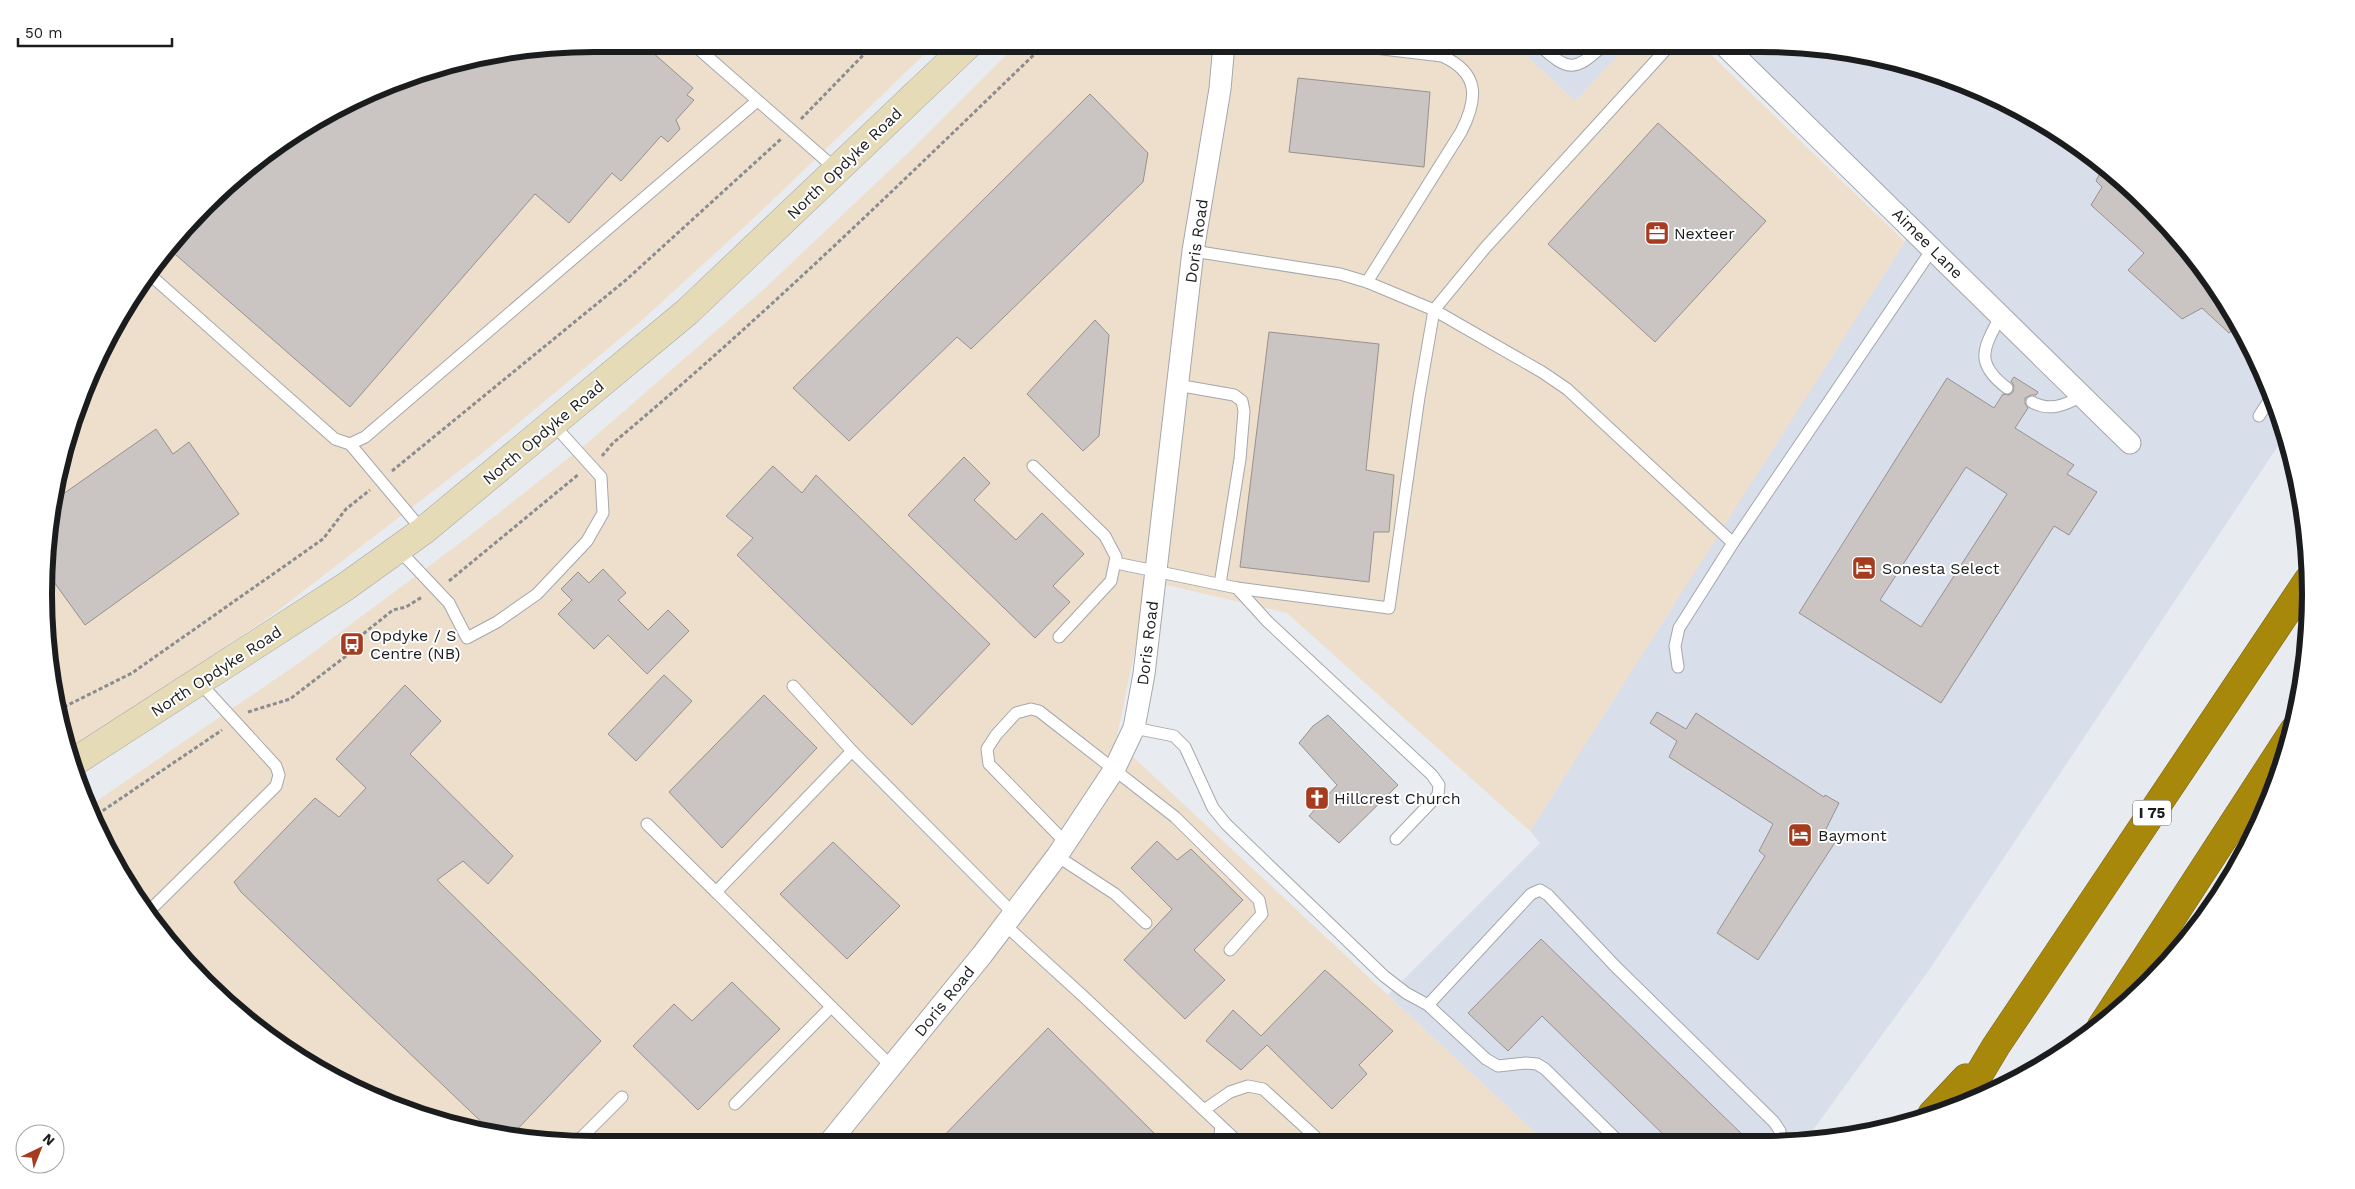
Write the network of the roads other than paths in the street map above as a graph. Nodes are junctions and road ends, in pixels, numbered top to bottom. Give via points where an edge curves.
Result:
1 (702, 52) edge
2 (961, 52) edge
3 (1223, 52) edge
4 (1408, 52) edge
5 (1554, 52) edge
6 (1596, 52) edge
7 (1664, 52) edge
8 (1731, 52) edge
9 (757, 101) junction
10 (837, 170) junction
11 (1933, 248) junction
12 (1193, 251) junction
13 (155, 279) edge
14 (1367, 282) junction
15 (1434, 310) junction
16 (2001, 315) junction
17 (1177, 386) junction
18 (2007, 388) dead end
19 (2082, 396) junction
20 (2032, 402) dead end
21 (2267, 403) edge
22 (2259, 416) dead end
23 (553, 424) junction
24 (2130, 443) dead end
25 (350, 444) junction
26 (1033, 466) dead end
27 (423, 531) junction
28 (1733, 543) junction
29 (397, 548) junction
30 (1116, 563) junction
31 (1155, 570) junction
32 (1220, 584) junction
33 (1237, 588) junction
34 (2302, 589) edge
35 (1059, 637) dead end
36 (1678, 667) dead end
37 (199, 682) junction
38 (793, 686) dead end
39 (1134, 728) junction
40 (852, 751) junction
41 (2278, 754) edge
42 (78, 759) edge
43 (1114, 770) junction
44 (647, 824) dead end
45 (1396, 839) dead end
46 (1061, 849) junction
47 (716, 892) junction
48 (153, 907) edge
49 (1009, 919) junction
50 (1146, 923) dead end
51 (1230, 950) dead end
52 (2116, 1003) edge
53 (1428, 1005) junction
54 (831, 1007) junction
55 (1996, 1046) junction
56 (891, 1066) junction
57 (1966, 1096) edge
58 (622, 1097) dead end
59 (735, 1104) dead end
60 (1939, 1106) edge
61 (1204, 1110) junction
62 (1221, 1127) junction
63 (1780, 1135) edge
64 (583, 1136) edge
65 (834, 1136) edge
66 (1220, 1136) edge
67 (1231, 1136) edge
68 (1314, 1136) edge
69 (1613, 1136) edge

1 - 9 lane
2 - 10 main road, North Opdyke Road
3 - 12 street, Doris Road
4 - 14 lane via 1442,56 1457,63 1468,74 1474,90 1461,132
5 - 6 lane via 1564,65 1574,66
7 - 15 lane via 1485,248
8 - 11 street, Aimee Lane
9 - 10 lane
9 - 25 lane via 365,437
10 - 23 main road, North Opdyke Road via 687,312
11 - 16 street, Aimee Lane
11 - 28 lane
12 - 14 lane via 1340,274
12 - 17 street, Doris Road
13 - 25 lane via 335,439
14 - 15 lane
15 - 28 lane via 1567,389
15 - 33 lane via 1389,608
16 - 18 lane via 1984,353 1989,371
16 - 19 street, Aimee Lane
17 - 31 street, Doris Road
17 - 32 lane via 1234,395 1242,401 1240,459
19 - 20 lane via 2065,405 2048,408
19 - 24 street, Aimee Lane
21 - 22 lane
23 - 27 main road, North Opdyke Road
23 - 29 lane via 601,477 603,513 587,541 537,594 467,638 449,604
25 - 27 lane
26 - 30 lane via 1105,536
27 - 29 main road, North Opdyke Road
28 - 36 lane via 1679,628 1675,646
29 - 37 main road, North Opdyke Road via 345,588
30 - 31 lane
30 - 35 lane via 1111,581
31 - 32 lane
31 - 39 street, Doris Road via 1144,674
32 - 33 lane
33 - 45 lane via 1268,622 1440,785 1438,795
34 - 55 highway, I 75
37 - 42 main road, North Opdyke Road
37 - 48 lane via 276,766 279,775 276,786
38 - 40 lane
39 - 43 street, Doris Road
39 - 53 lane via 1174,736 1185,747 1213,808 1226,824 1384,976
40 - 47 lane
40 - 49 lane
41 - 52 highway
43 - 46 street, Doris Road
43 - 46 lane via 1039,711 1031,709 1016,714 996,735 987,749 989,764
43 - 51 lane via 1175,818 1259,900 1262,914
44 - 47 lane
46 - 49 street, Doris Road
46 - 50 lane
47 - 54 lane
49 - 56 street, Doris Road
49 - 61 lane
53 - 63 lane via 1531,894 1540,890 1774,1122
53 - 69 lane via 1486,1060 1498,1066 1526,1062 1545,1069
54 - 56 lane
54 - 59 lane
55 - 57 highway, I 75
55 - 60 highway
56 - 65 street, Doris Road
58 - 64 lane
61 - 62 lane
61 - 68 lane via 1230,1092 1248,1086 1263,1089
62 - 66 lane
62 - 67 lane

